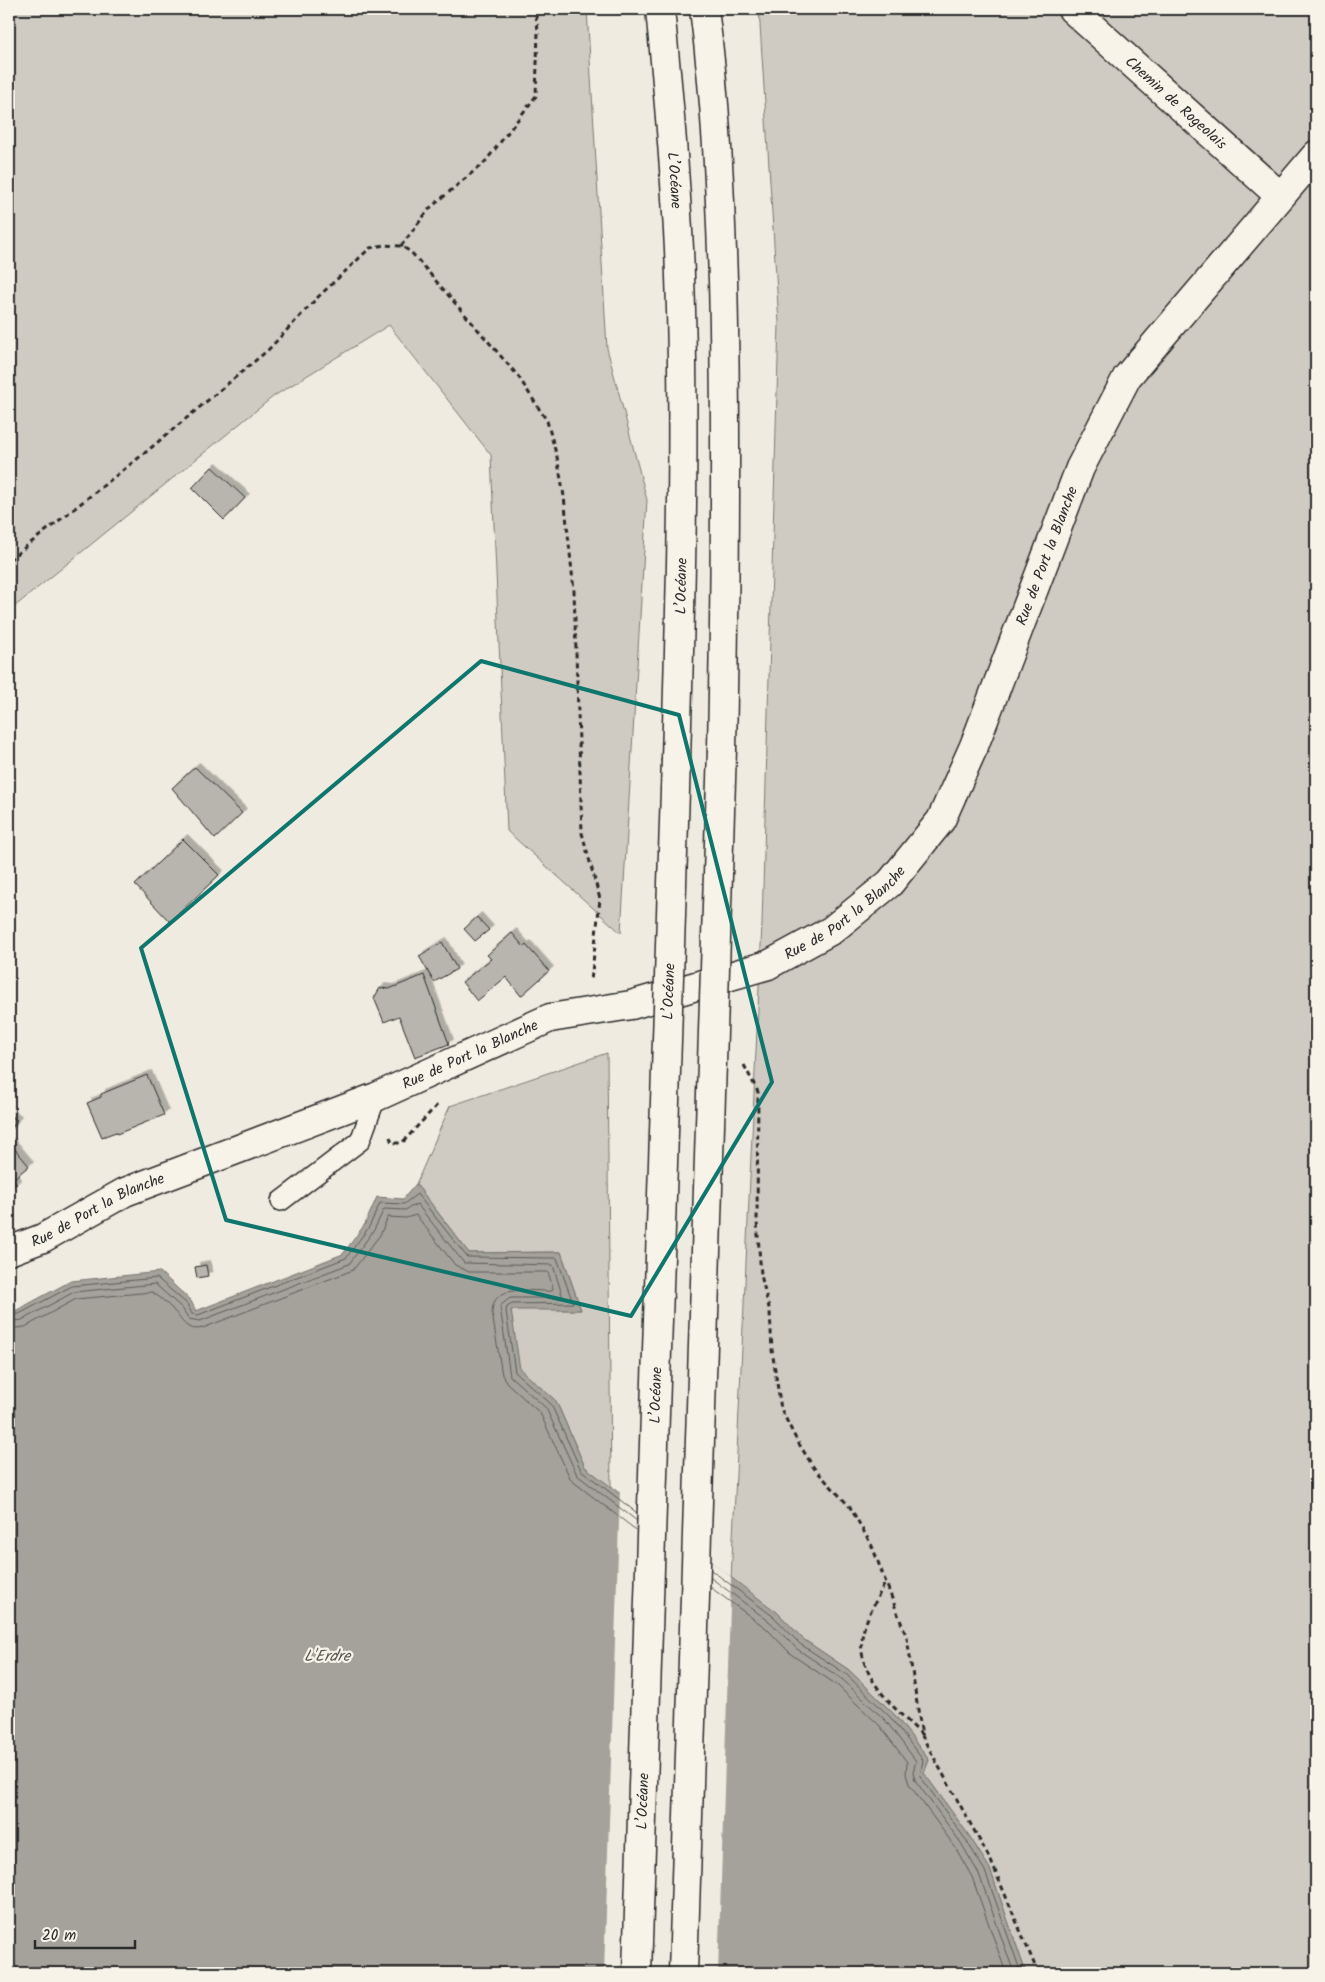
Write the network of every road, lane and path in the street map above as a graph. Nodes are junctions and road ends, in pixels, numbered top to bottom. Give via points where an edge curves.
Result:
1 (535, 9) edge
2 (660, 9) edge
3 (704, 9) edge
4 (1072, 9) edge
5 (1316, 156) edge
6 (1280, 196) junction
7 (401, 246) junction
8 (9, 560) edge
9 (588, 1012) junction
10 (740, 1060) dead end
11 (376, 1097) junction
12 (442, 1099) dead end
13 (281, 1202) dead end
14 (9, 1251) edge
15 (884, 1584) junction
16 (922, 1736) junction
17 (637, 1973) edge
18 (683, 1973) edge
19 (1038, 1973) edge

1 - 7 path via 538,30 536,96 485,162 430,208
2 - 17 main road, L’Océane, bridge via 672,136 681,324 683,467
3 - 18 main road, bridge via 721,216 726,534
4 - 6 main road, Chemin de Rogeolais
5 - 6 main road, Rue de Port la Blanche
6 - 9 main road, Rue de Port la Blanche via 1127,377 1080,468 974,746 941,820 890,883 832,930 768,965 631,1005
7 - 8 path via 370,248 268,350
7 - 9 path via 411,252 518,376 548,421 558,457 574,591 582,834 600,899
9 - 11 main road, Rue de Port la Blanche via 550,1018
10 - 15 path via 758,1092 757,1222 781,1409 814,1468 850,1507 872,1546
11 - 12 path via 392,1143 402,1143
11 - 13 lane via 360,1142
11 - 14 main road, Rue de Port la Blanche via 125,1192 44,1238
15 - 16 path via 907,1638
15 - 16 path via 862,1639 866,1667 888,1701
16 - 19 path via 992,1861

